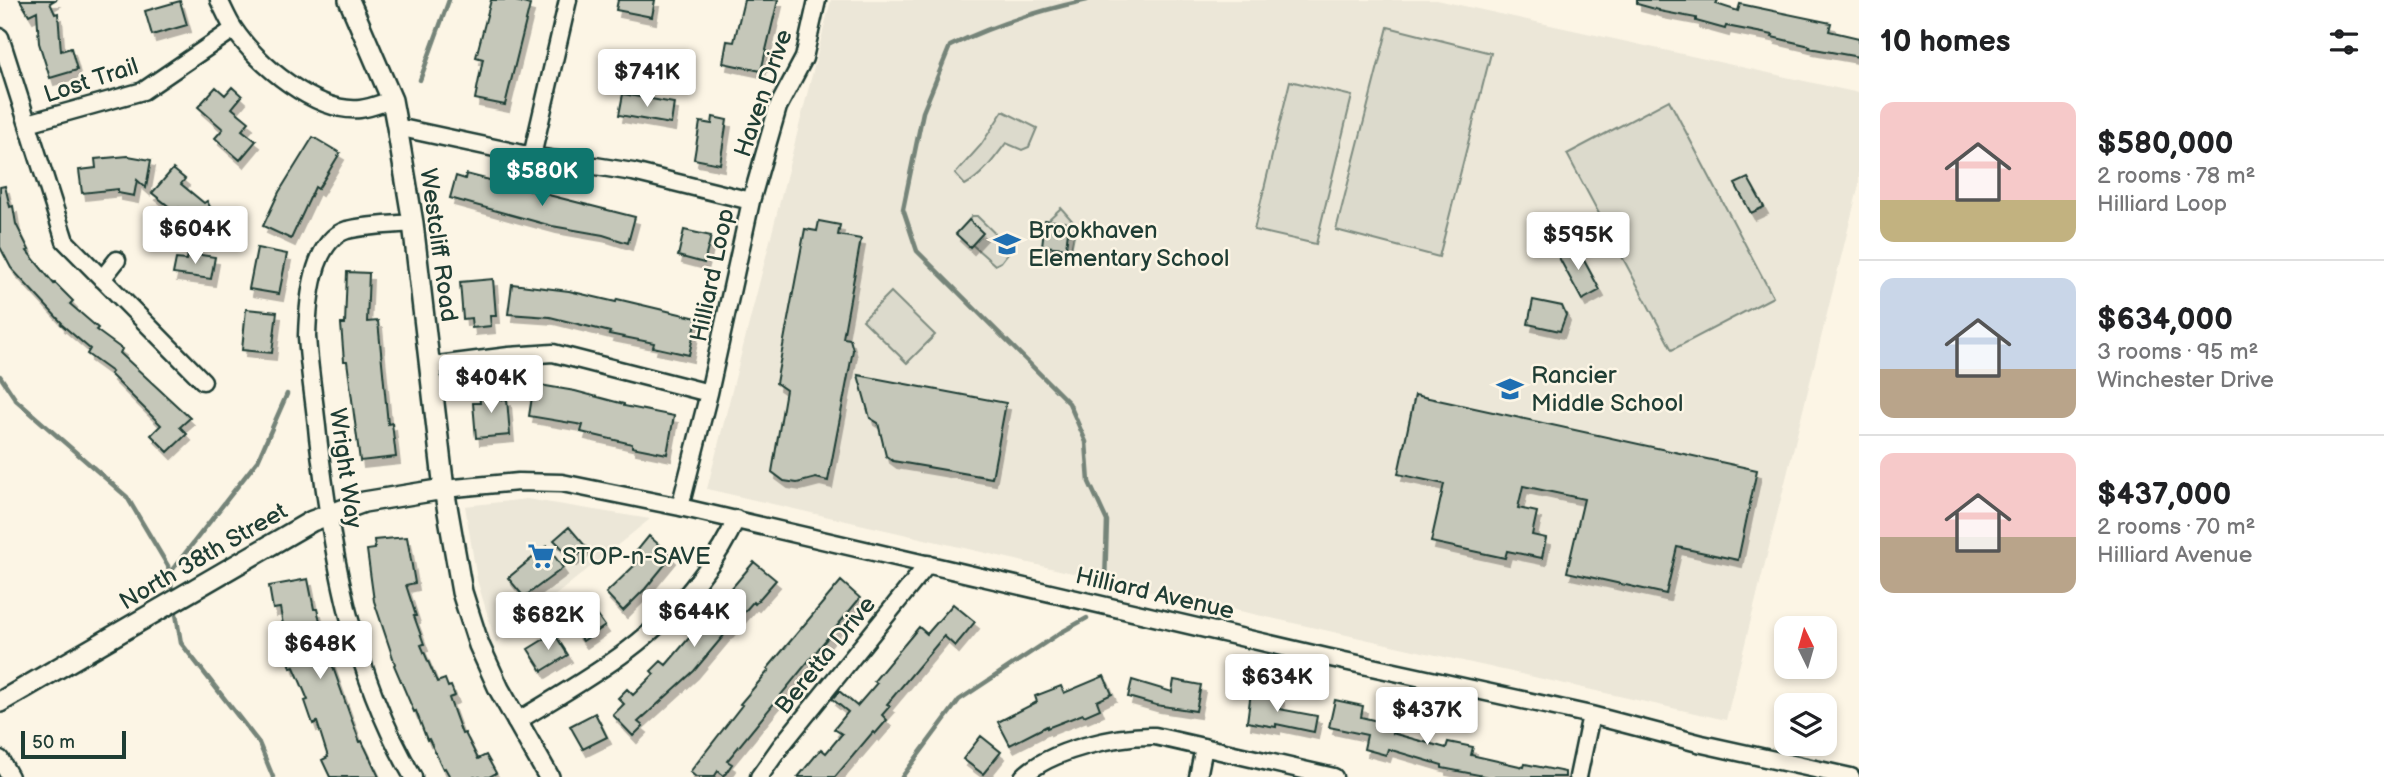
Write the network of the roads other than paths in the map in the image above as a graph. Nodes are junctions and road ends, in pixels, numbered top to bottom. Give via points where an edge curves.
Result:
1 (219, 0) edge
2 (349, 0) edge
3 (568, 0) edge
4 (817, 0) edge
5 (234, 29) junction
6 (0, 37) edge
7 (392, 100) junction
8 (29, 123) junction
9 (397, 127) junction
10 (532, 156) junction
11 (751, 201) junction
12 (413, 223) junction
13 (117, 260) dead end
14 (102, 279) junction
15 (430, 366) junction
16 (203, 381) dead end
17 (709, 393) junction
18 (444, 489) junction
19 (680, 507) junction
20 (327, 515) junction
21 (736, 519) junction
22 (928, 564) junction
23 (0, 702) edge
24 (1591, 715) junction
25 (516, 722) junction
26 (1204, 747) junction
27 (0, 759) edge
28 (10, 777) edge
29 (412, 777) edge
30 (549, 777) edge
31 (759, 777) edge
32 (1023, 777) edge
33 (1198, 777) edge
34 (1334, 777) edge
35 (1578, 777) edge
36 (1851, 777) edge

1 - 5 street
2 - 7 street, Westcliff Road
3 - 10 street
4 - 11 street, Haven Drive via 804,58 778,107
5 - 7 street via 281,78 314,99 359,109
5 - 8 street, Lost Trail via 143,91
6 - 8 street
7 - 9 street, Westcliff Road
8 - 14 street via 65,241
9 - 10 street, Hilliard Loop
9 - 12 street, Westcliff Road
10 - 11 street, Hilliard Loop via 633,172
11 - 17 street, Hilliard Loop
12 - 15 street, Westcliff Road
12 - 20 street, Wright Way via 347,230 325,247 317,261 307,336
13 - 14 street
14 - 16 street
15 - 17 street via 553,354
15 - 18 street, Westcliff Road
17 - 19 street, Hilliard Loop
18 - 19 street, Hilliard Avenue via 518,482 562,484
18 - 20 street, North 38th Street via 365,502
18 - 25 street, Westcliff Road via 462,592 479,645
19 - 21 street, Hilliard Avenue
20 - 23 street, North 38th Street
20 - 29 street, Wright Way via 361,663
21 - 22 street, Hilliard Avenue
21 - 25 street via 718,555 688,596 651,634 616,661
22 - 24 street, Hilliard Avenue
22 - 31 street, Beretta Drive
24 - 35 street
24 - 36 street, Hilliard Avenue
25 - 30 street, Westcliff Road
26 - 32 street via 1155,736 1112,739 1033,766
26 - 33 street
26 - 34 street
27 - 28 street

